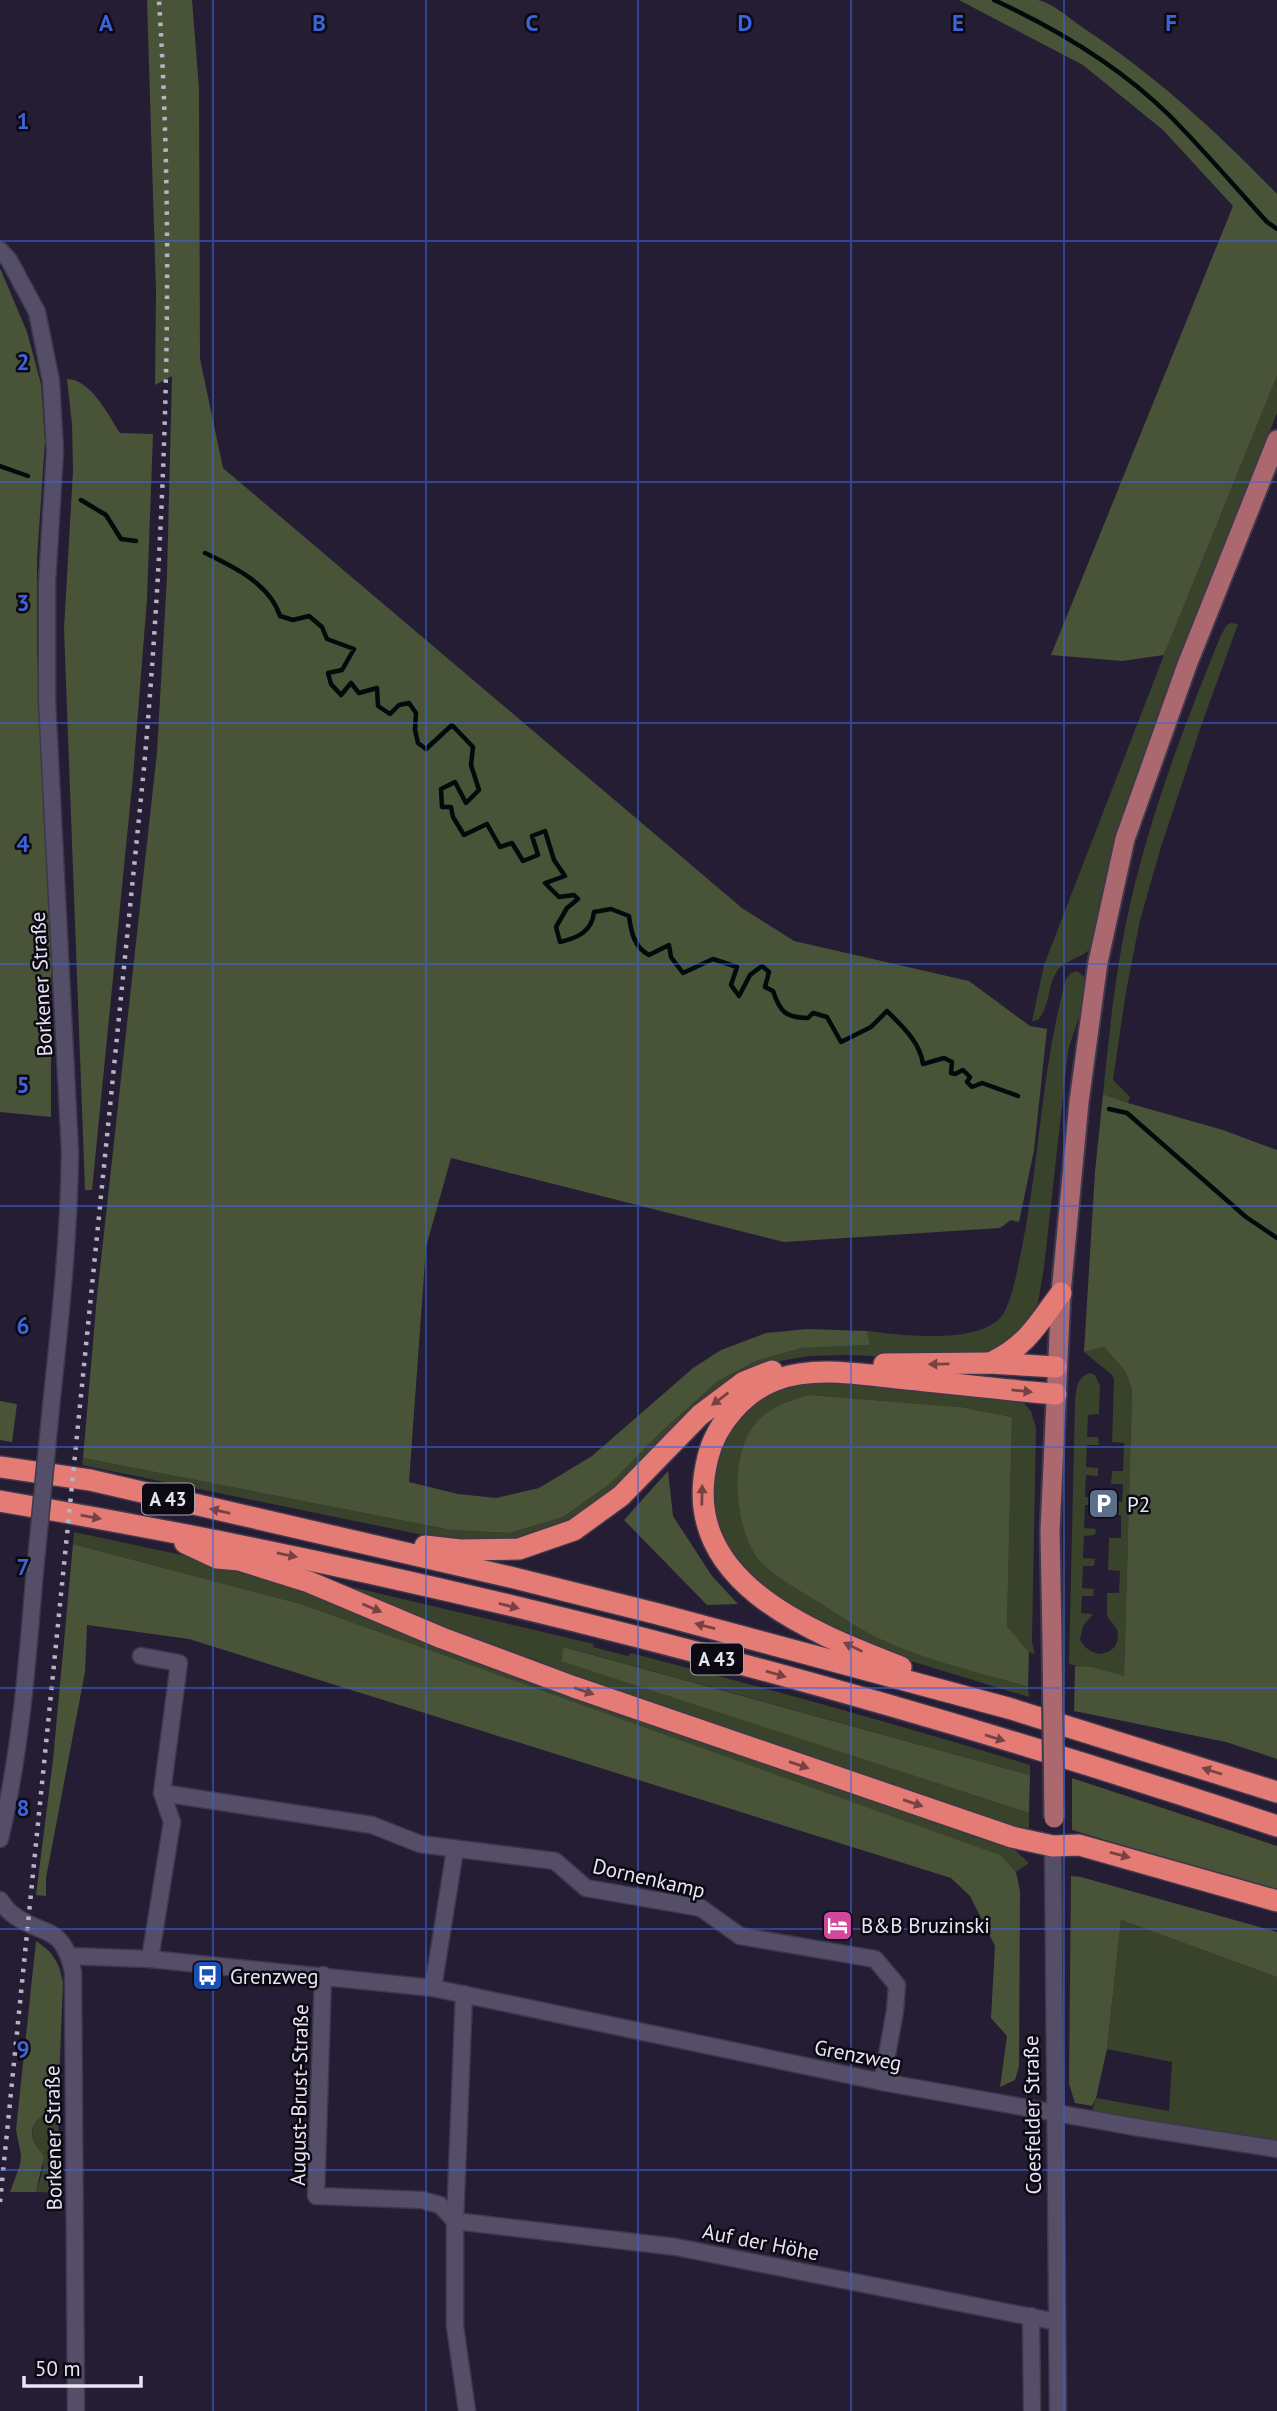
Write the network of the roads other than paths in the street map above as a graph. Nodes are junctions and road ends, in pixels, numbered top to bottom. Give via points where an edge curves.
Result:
1 (0, 250) edge
2 (1277, 440) edge
3 (1061, 1293) junction
4 (989, 1363) junction
5 (1056, 1367) junction
6 (1056, 1394) junction
7 (0, 1467) edge
8 (0, 1502) edge
9 (148, 1526) junction
10 (334, 1538) junction
11 (141, 1656) dead end
12 (1007, 1708) junction
13 (162, 1793) junction
14 (1277, 1793) edge
15 (1277, 1826) edge
16 (0, 1839) edge
17 (1053, 1846) junction
18 (455, 1850) junction
19 (0, 1900) edge
20 (1277, 1901) edge
21 (69, 1956) junction
22 (150, 1959) junction
23 (323, 1975) junction
24 (433, 1988) junction
25 (464, 1994) junction
26 (882, 2082) junction
27 (1053, 2112) junction
28 (1277, 2149) edge
29 (455, 2221) junction
30 (1031, 2316) junction
31 (1057, 2322) junction
32 (76, 2411) edge
33 (467, 2411) edge
34 (1032, 2411) edge
35 (1058, 2411) edge

1 - 16 street, Borkener Straße, bridge via 37,312 51,381 55,451 47,583 47,701 70,1152 65,1280 21,1725
2 - 3 main road, Coesfelder Straße via 1125,839 1087,1035
3 - 4 highway via 1024,1342
3 - 5 main road, Coesfelder Straße
4 - 5 highway
4 -> 10 highway via 814,1363 774,1370 744,1382 700,1415 621,1496 574,1530 519,1549 460,1550
5 - 6 main road, Coesfelder Straße
12 -> 6 highway via 865,1653 760,1598 738,1578 708,1531 702,1506 703,1477 712,1443 732,1413 776,1380 809,1373 857,1374
6 - 17 main road, Coesfelder Straße, bridge via 1050,1531
10 -> 7 highway, A 43 via 90,1480
8 -> 9 highway, A 43
9 -> 15 highway, A 43 via 451,1592 742,1665 964,1728
9 -> 17 highway via 217,1558 309,1581 442,1638 574,1687 1012,1837
12 -> 10 highway, A 43 via 657,1614
11 - 13 street via 179,1663
14 -> 12 highway, A 43
13 - 18 street, Dornenkamp via 372,1825 420,1844
13 - 22 street via 172,1822
17 -> 20 highway via 1100,1850
17 - 27 street, Coesfelder Straße
18 - 24 street
18 - 26 street, Dornenkamp via 555,1861 586,1888 701,1908 740,1936 875,1959 897,1984
19 - 21 street via 11,1913 46,1930
21 - 22 street, Grenzweg
21 - 32 street, Borkener Straße via 74,1994
22 - 23 street, Grenzweg
23 - 24 street, Grenzweg
23 - 29 street, August-Brust-Straße via 316,2196 422,2200 440,2205
24 - 25 street, Grenzweg
25 - 26 street, Grenzweg
25 - 29 street
26 - 27 street, Grenzweg
27 - 28 street, Grenzweg
27 - 31 street, Coesfelder Straße
29 - 30 street, Auf der Höhe via 676,2247
29 - 33 street via 455,2326
30 - 31 street, Auf der Höhe
30 - 34 street
31 - 35 street, Coesfelder Straße

